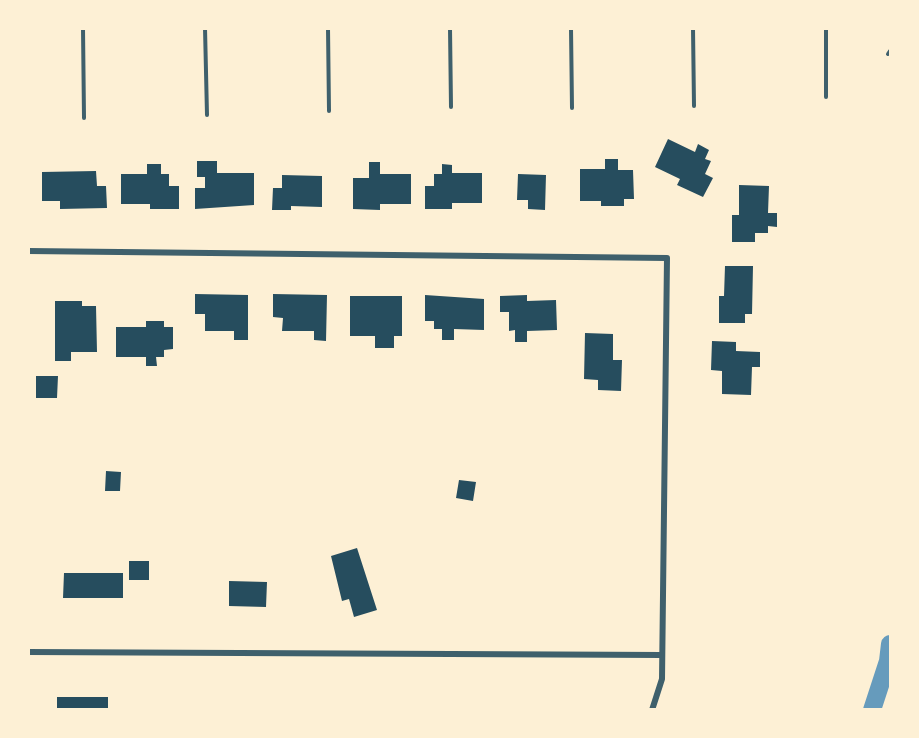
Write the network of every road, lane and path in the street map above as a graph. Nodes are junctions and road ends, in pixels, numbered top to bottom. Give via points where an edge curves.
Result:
1 (83, 28) edge
2 (205, 28) edge
3 (328, 28) edge
4 (450, 28) edge
5 (571, 28) edge
6 (693, 28) edge
7 (826, 28) edge
8 (826, 97) dead end
9 (451, 106) dead end
10 (694, 106) dead end
11 (572, 108) dead end
12 (329, 111) dead end
13 (207, 115) dead end
14 (84, 118) dead end
15 (28, 251) edge
16 (28, 652) edge
17 (662, 655) junction
18 (652, 710) edge

1 - 14 lane
2 - 13 lane
3 - 12 lane
4 - 9 lane
5 - 11 lane
6 - 10 lane
7 - 8 lane
15 - 17 street via 667,258
16 - 17 street
17 - 18 street via 662,680

